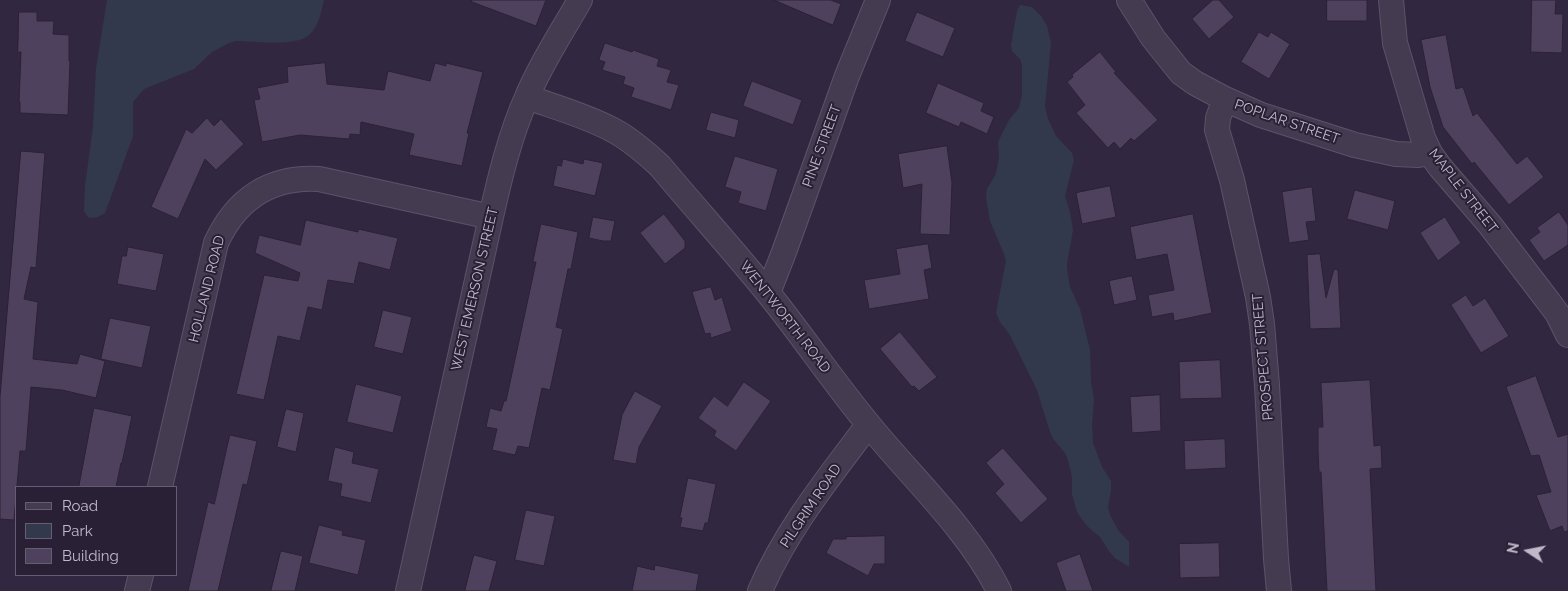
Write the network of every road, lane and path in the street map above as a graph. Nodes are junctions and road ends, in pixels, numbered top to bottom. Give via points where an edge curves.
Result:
1 (580, 0) edge
2 (878, 0) edge
3 (1129, 0) edge
4 (1392, 0) edge
5 (527, 97) junction
6 (1225, 100) junction
7 (1430, 153) junction
8 (491, 217) junction
9 (768, 293) junction
10 (1568, 335) edge
11 (868, 425) junction
12 (160, 486) edge
13 (141, 576) edge
14 (137, 591) edge
15 (408, 591) edge
16 (760, 591) edge
17 (999, 591) edge
18 (1280, 591) edge

1 - 5 street, WEST EMERSON STREET
2 - 9 street, PINE STREET
3 - 6 street, POPLAR STREET via 1181,73
4 - 7 street, MAPLE STREET via 1395,43
5 - 8 street, WEST EMERSON STREET
5 - 9 street, WENTWORTH ROAD via 600,124 646,153
6 - 7 street, POPLAR STREET via 1355,145 1396,154
6 - 18 street, PROSPECT STREET via 1217,130 1232,180 1262,324
7 - 10 street, MAPLE STREET via 1540,290
8 - 12 street, HOLLAND ROAD via 318,178 283,181 251,196 230,217 216,243
8 - 15 street, WEST EMERSON STREET
9 - 11 street, WENTWORTH ROAD
11 - 16 street, PILGRIM ROAD via 804,512
11 - 17 street, WENTWORTH ROAD via 965,539
13 - 14 street

